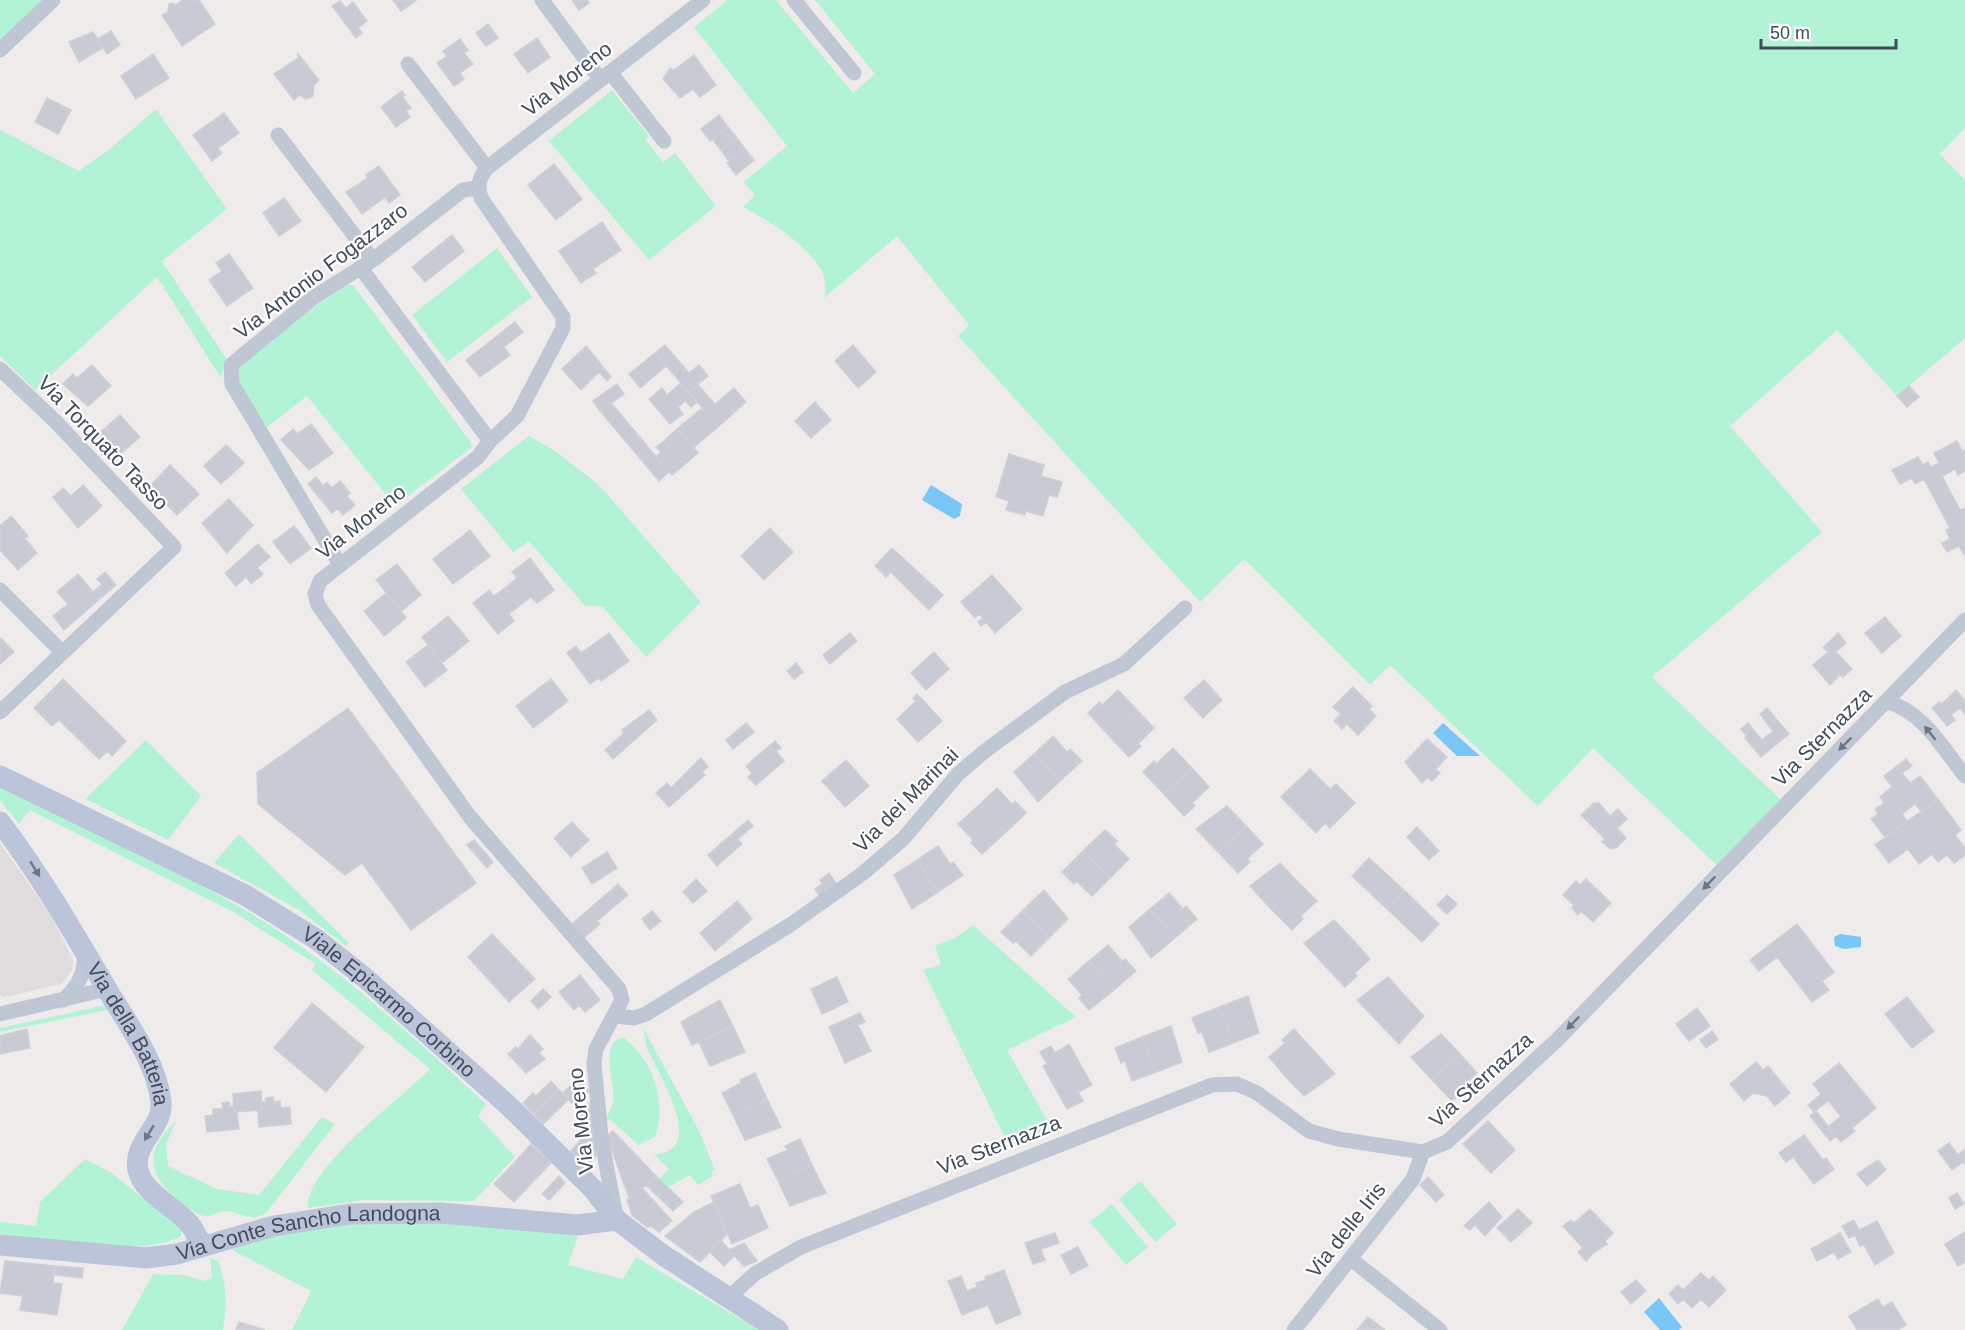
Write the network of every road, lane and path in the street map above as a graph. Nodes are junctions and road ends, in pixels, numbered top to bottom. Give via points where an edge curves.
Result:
1 (53, 0) edge
2 (542, 0) edge
3 (703, 0) edge
4 (794, 0) edge
5 (0, 50) edge
6 (408, 64) dead end
7 (854, 73) dead end
8 (605, 76) junction
9 (278, 135) dead end
10 (664, 141) dead end
11 (487, 168) junction
12 (478, 188) junction
13 (367, 263) junction
14 (0, 369) edge
15 (490, 441) junction
16 (340, 565) junction
17 (0, 590) edge
18 (1185, 608) dead end
19 (1965, 620) edge
20 (62, 652) junction
21 (1887, 702) junction
22 (0, 712) edge
23 (0, 776) edge
24 (1965, 776) edge
25 (0, 822) edge
26 (84, 947) junction
27 (107, 989) junction
28 (60, 1001) junction
29 (0, 1014) edge
30 (615, 1016) junction
31 (1423, 1152) junction
32 (601, 1182) junction
33 (617, 1220) junction
34 (0, 1245) edge
35 (202, 1245) junction
36 (1351, 1259) junction
37 (729, 1297) junction
38 (778, 1330) edge
39 (1294, 1330) edge
40 (1440, 1330) edge

1 - 5 street
2 - 8 street
3 - 8 street, Via Moreno
4 - 7 street
6 - 11 street
8 - 10 street
8 - 11 street, Via Moreno
9 - 13 street
11 - 12 street, Via Moreno via 480,176
12 - 13 street, Via Antonio Fogazzaro via 463,190
12 - 15 street, Via Moreno via 563,317 563,328 517,416
13 - 15 street
13 - 16 street, Via Antonio Fogazzaro via 314,297 231,365 230,374 232,384
14 - 20 street, Via Torquato Tasso via 174,547
15 - 16 street, Via Moreno via 478,458
16 - 30 street, Via Moreno via 317,585 318,605 470,817 619,989 622,1000
17 - 20 street
18 - 30 street, Via dei Marinai via 1124,664 1065,692 985,751 958,774 903,839 862,874 790,925 646,1014 634,1018
19 - 21 street, Via Sternazza
20 - 22 street
24 -> 21 street via 1916,715 1904,706
21 -> 31 street, Via Sternazza via 1557,1040 1447,1142
23 - 32 main road, Viale Epicarmo Corbino via 245,895 316,939
25 -> 26 main road, Via della Batteria
26 - 27 main road, Via della Batteria
26 - 28 street via 81,979
27 - 28 street
27 -> 35 main road, Via della Batteria via 143,1052 162,1105 138,1155 138,1169 144,1184 190,1225
28 - 29 street
30 - 32 street, Via Moreno via 596,1049 594,1063
31 - 36 street, Via delle Iris via 1413,1179
31 - 37 street, Via Sternazza via 1309,1131 1257,1093 1237,1084 1212,1085 801,1247 756,1273
32 - 33 main road, Viale Epicarmo Corbino
33 - 35 main road, Via Conte Sancho Landogna via 577,1225 441,1213 350,1214 274,1226
33 - 37 main road, Viale Epicarmo Corbino
34 - 35 main road, Via Conte Sancho Landogna via 146,1258 177,1254
36 - 39 street, Via delle Iris
36 - 40 street
37 - 38 main road, Viale Epicarmo Corbino

